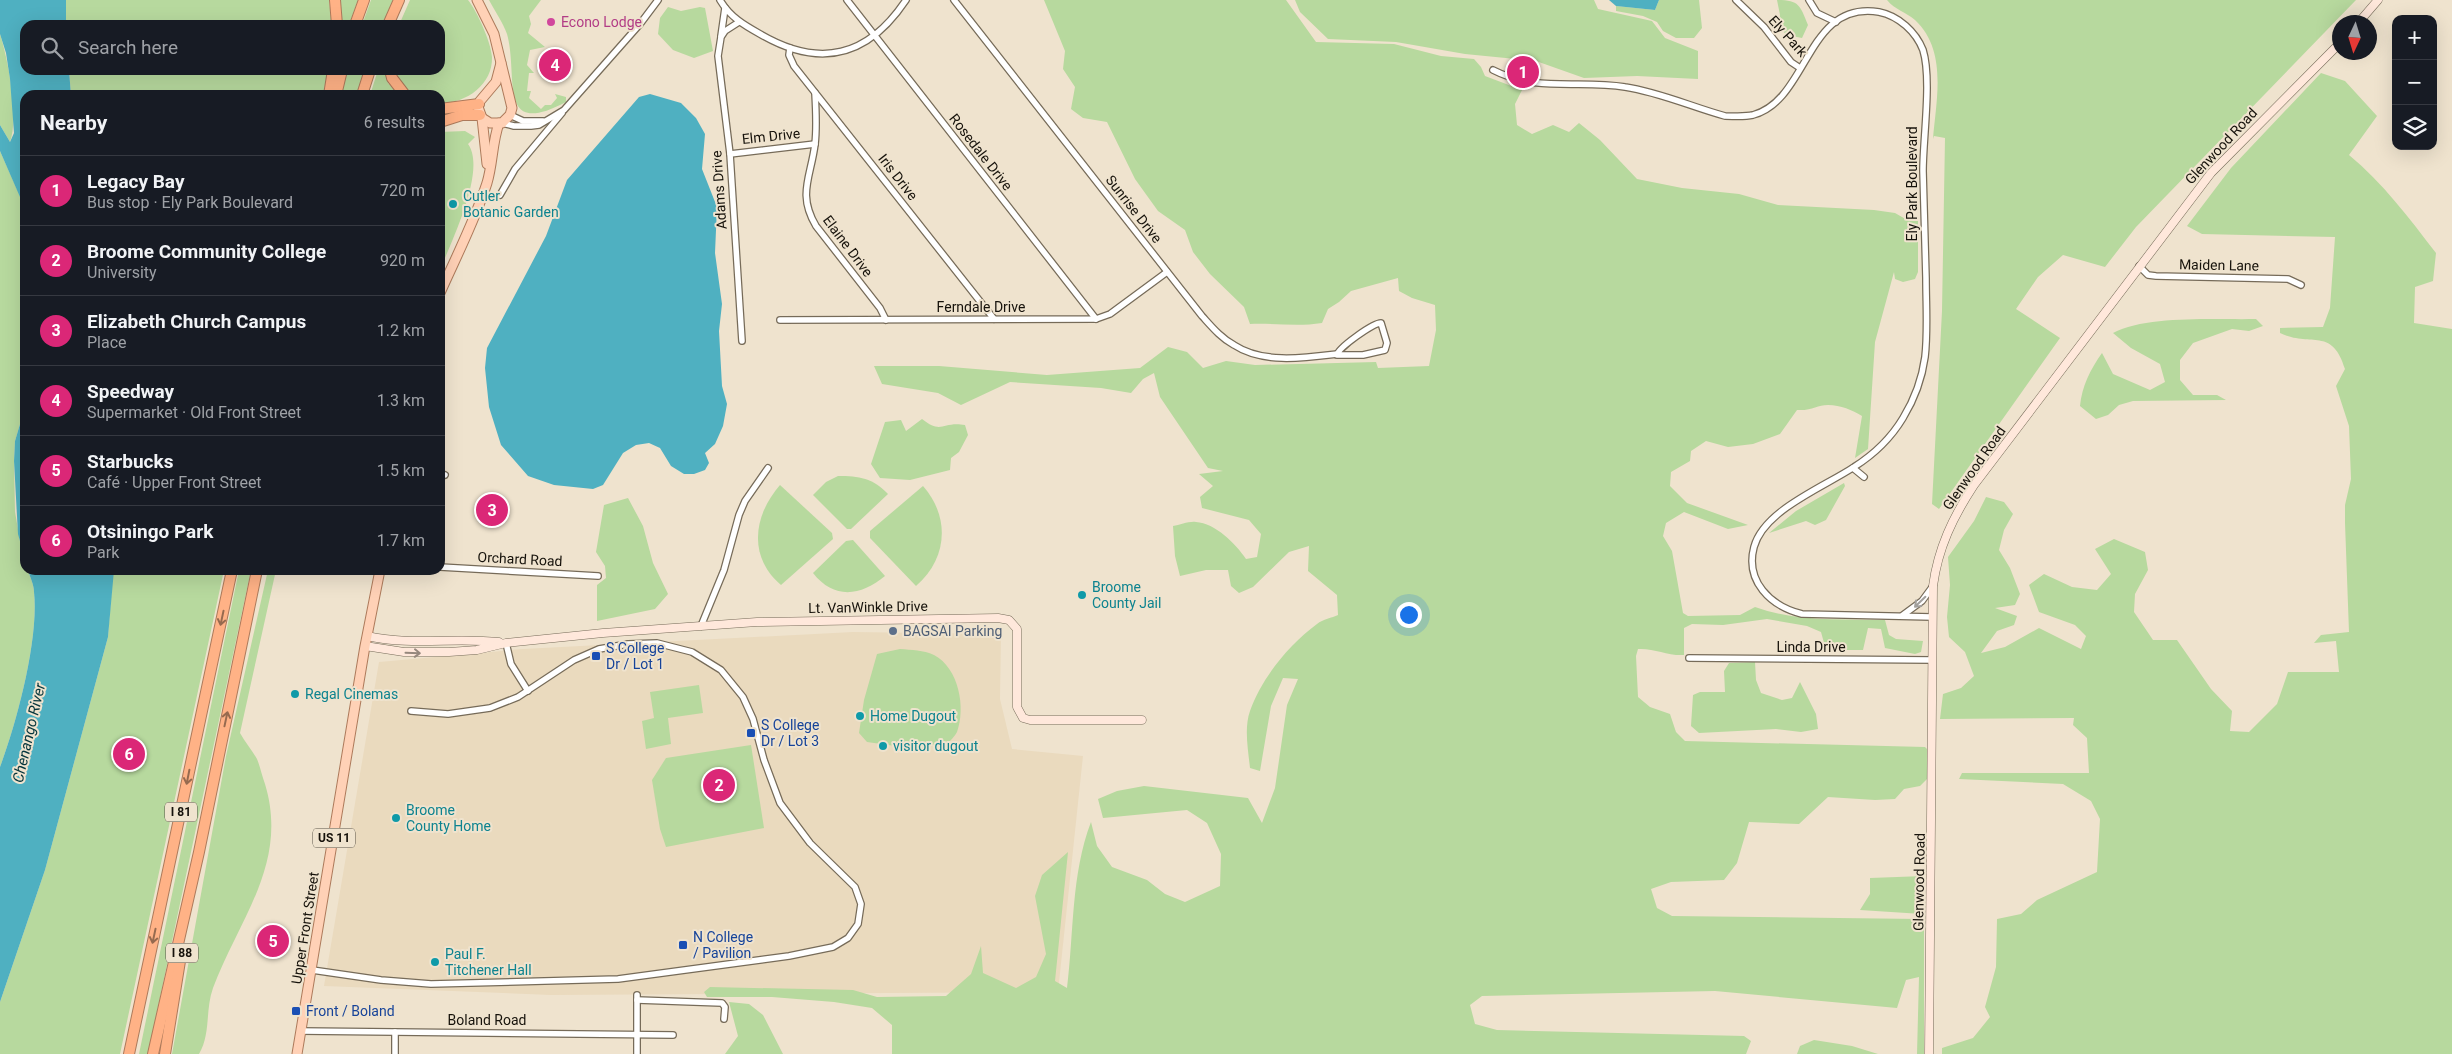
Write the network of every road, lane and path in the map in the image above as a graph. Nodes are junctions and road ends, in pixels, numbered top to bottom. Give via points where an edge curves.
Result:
1 (335, 0) edge
2 (364, 0) edge
3 (400, 0) edge
4 (478, 0) edge
5 (658, 0) edge
6 (720, 0) edge
7 (847, 0) edge
8 (906, 0) edge
9 (954, 0) edge
10 (1736, 0) edge
11 (1809, 0) edge
12 (2378, 0) edge
13 (725, 8) junction
14 (2365, 15) edge
15 (337, 20) edge
16 (357, 20) edge
17 (390, 20) edge
18 (395, 20) edge
19 (739, 22) junction
20 (1836, 22) junction
21 (875, 36) junction
22 (721, 37) junction
23 (790, 48) junction
24 (2332, 51) edge
25 (502, 63) junction
26 (1800, 68) junction
27 (1493, 70) dead end
28 (333, 75) edge
29 (341, 75) edge
30 (368, 75) edge
31 (392, 75) edge
32 (330, 90) edge
33 (337, 90) edge
34 (364, 90) edge
35 (401, 90) edge
36 (815, 93) junction
37 (488, 95) junction
38 (509, 100) junction
39 (479, 104) junction
40 (445, 108) edge
41 (564, 110) junction
42 (510, 115) junction
43 (481, 116) junction
44 (445, 120) edge
45 (543, 121) junction
46 (501, 123) junction
47 (815, 144) junction
48 (730, 154) junction
49 (489, 168) junction
50 (500, 195) dead end
51 (2139, 266) junction
52 (1167, 272) junction
53 (445, 281) edge
54 (2301, 284) dead end
55 (994, 319) junction
56 (1096, 319) junction
57 (780, 320) dead end
58 (886, 320) junction
59 (742, 341) dead end
60 (1337, 354) junction
61 (768, 468) dead end
62 (1853, 468) junction
63 (1864, 477) dead end
64 (445, 568) edge
65 (231, 575) edge
66 (256, 575) edge
67 (379, 575) edge
68 (598, 576) dead end
69 (1934, 586) junction
70 (1903, 615) junction
71 (1932, 616) junction
72 (701, 626) junction
73 (367, 636) junction
74 (506, 643) junction
75 (365, 646) junction
76 (1689, 658) dead end
77 (1932, 660) junction
78 (528, 691) junction
79 (411, 711) dead end
80 (1142, 720) dead end
81 (199, 852) junction
82 (312, 970) junction
83 (724, 1019) dead end
84 (301, 1031) junction
85 (395, 1032) junction
86 (637, 1033) junction
87 (673, 1035) dead end
88 (129, 1054) edge
89 (153, 1054) edge
90 (165, 1054) edge
91 (297, 1054) edge
92 (395, 1054) edge
93 (637, 1054) edge
94 (1929, 1054) edge

1 - 15 highway
2 - 16 highway
3 - 17 highway
3 - 18 highway
4 - 25 main road via 494,34
5 - 41 street
6 - 13 street
7 - 21 street, Rosedale Drive
8 - 21 street
9 - 52 street, Sunrise Drive
10 - 26 street, Ely Park
11 - 20 street via 1818,13
12 - 14 street
13 - 19 street
13 - 22 street, Adams Drive
19 - 22 street
19 - 23 street
20 - 26 street, Ely Park Boulevard via 1821,36
20 - 62 street, Ely Park Boulevard via 1866,11 1880,12 1897,19 1917,37 1924,53 1926,72 1923,171 1927,310 1925,359 1919,384 1904,418 1885,442
21 - 23 street via 859,46 835,53
21 - 56 street, Rosedale Drive
22 - 48 street, Adams Drive via 718,69
23 - 36 street, Iris Drive via 792,62
24 - 51 street, Glenwood Road via 2210,173
25 - 37 main road
25 - 38 main road
26 - 27 street, Ely Park Boulevard via 1777,100 1760,112 1740,117 1706,111 1638,89 1541,85
28 - 32 highway
29 - 33 highway
30 - 34 highway
31 - 35 highway
36 - 47 street, Elaine Drive
36 - 55 street, Iris Drive
37 - 38 main road via 499,94
37 - 39 main road
38 - 42 main road
39 - 40 highway
39 - 43 main road
41 - 45 street
41 - 50 street via 515,169
42 - 45 street via 523,121
42 - 46 main road
43 - 44 highway via 462,115
43 - 46 main road via 490,123
43 - 49 main road
45 - 46 street via 539,125 525,127
46 - 49 main road via 493,140
47 - 48 street, Elm Drive
47 - 58 street, Elaine Drive via 806,180 808,212
48 - 59 street, Adams Drive
49 - 53 main road via 485,188
51 - 54 street, Maiden Lane via 2148,275 2156,276 2288,279
51 - 69 street, Glenwood Road via 1959,508 1941,548
52 - 56 street, Ferndale Drive via 1110,314
52 - 60 street, Sunrise Drive via 1202,316 1234,346 1275,357
55 - 56 street, Ferndale Drive
55 - 58 street, Ferndale Drive
57 - 58 street, Ferndale Drive
60 - 60 street, Sunrise Drive via 1348,357 1385,350 1384,326 1374,324 1340,348
61 - 72 street via 739,515 724,570
62 - 63 street
62 - 70 street, Ely Park Boulevard via 1780,512 1767,524 1754,546 1754,577 1770,599 1795,613
64 - 68 street, Orchard Road
65 -> 88 highway, I 81
81 -> 66 highway, I 81
67 - 73 main road, Upper Front Street / US 11
69 -> 70 street via 1922,601
69 - 71 street, Glenwood Road
70 - 71 street, Ely Park Boulevard
71 - 77 street, Glenwood Road
72 - 74 street, Lt. VanWinkle Drive
72 - 80 street, Lt. VanWinkle Drive via 821,620 1009,620 1017,629 1018,707 1023,718
73 - 74 street, Lt. VanWinkle Drive via 415,643 477,640
73 - 75 main road, Upper Front Street / US 11
75 -> 74 street, Lt. VanWinkle Drive via 424,653 477,650
74 - 78 street via 511,664
75 - 82 main road, Upper Front Street / US 11
76 - 77 street, Linda Drive
77 - 94 street, Glenwood Road
78 - 79 street via 508,702 466,713
78 - 82 street via 574,660 599,649 628,644 657,643 682,648 721,670 743,697 753,719 780,803 798,829 850,880 859,895 860,914 854,932 833,947 790,956 618,979 431,984
81 - 89 highway, I 81
81 - 90 highway, I 88
82 - 84 main road, Upper Front Street / US 11
83 - 86 street via 722,1003 637,997
84 - 85 street, Boland Road
84 - 91 main road, Upper Front Street / US 11
85 - 86 street, Boland Road
85 - 92 street
86 - 87 street, Boland Road
86 - 93 street

